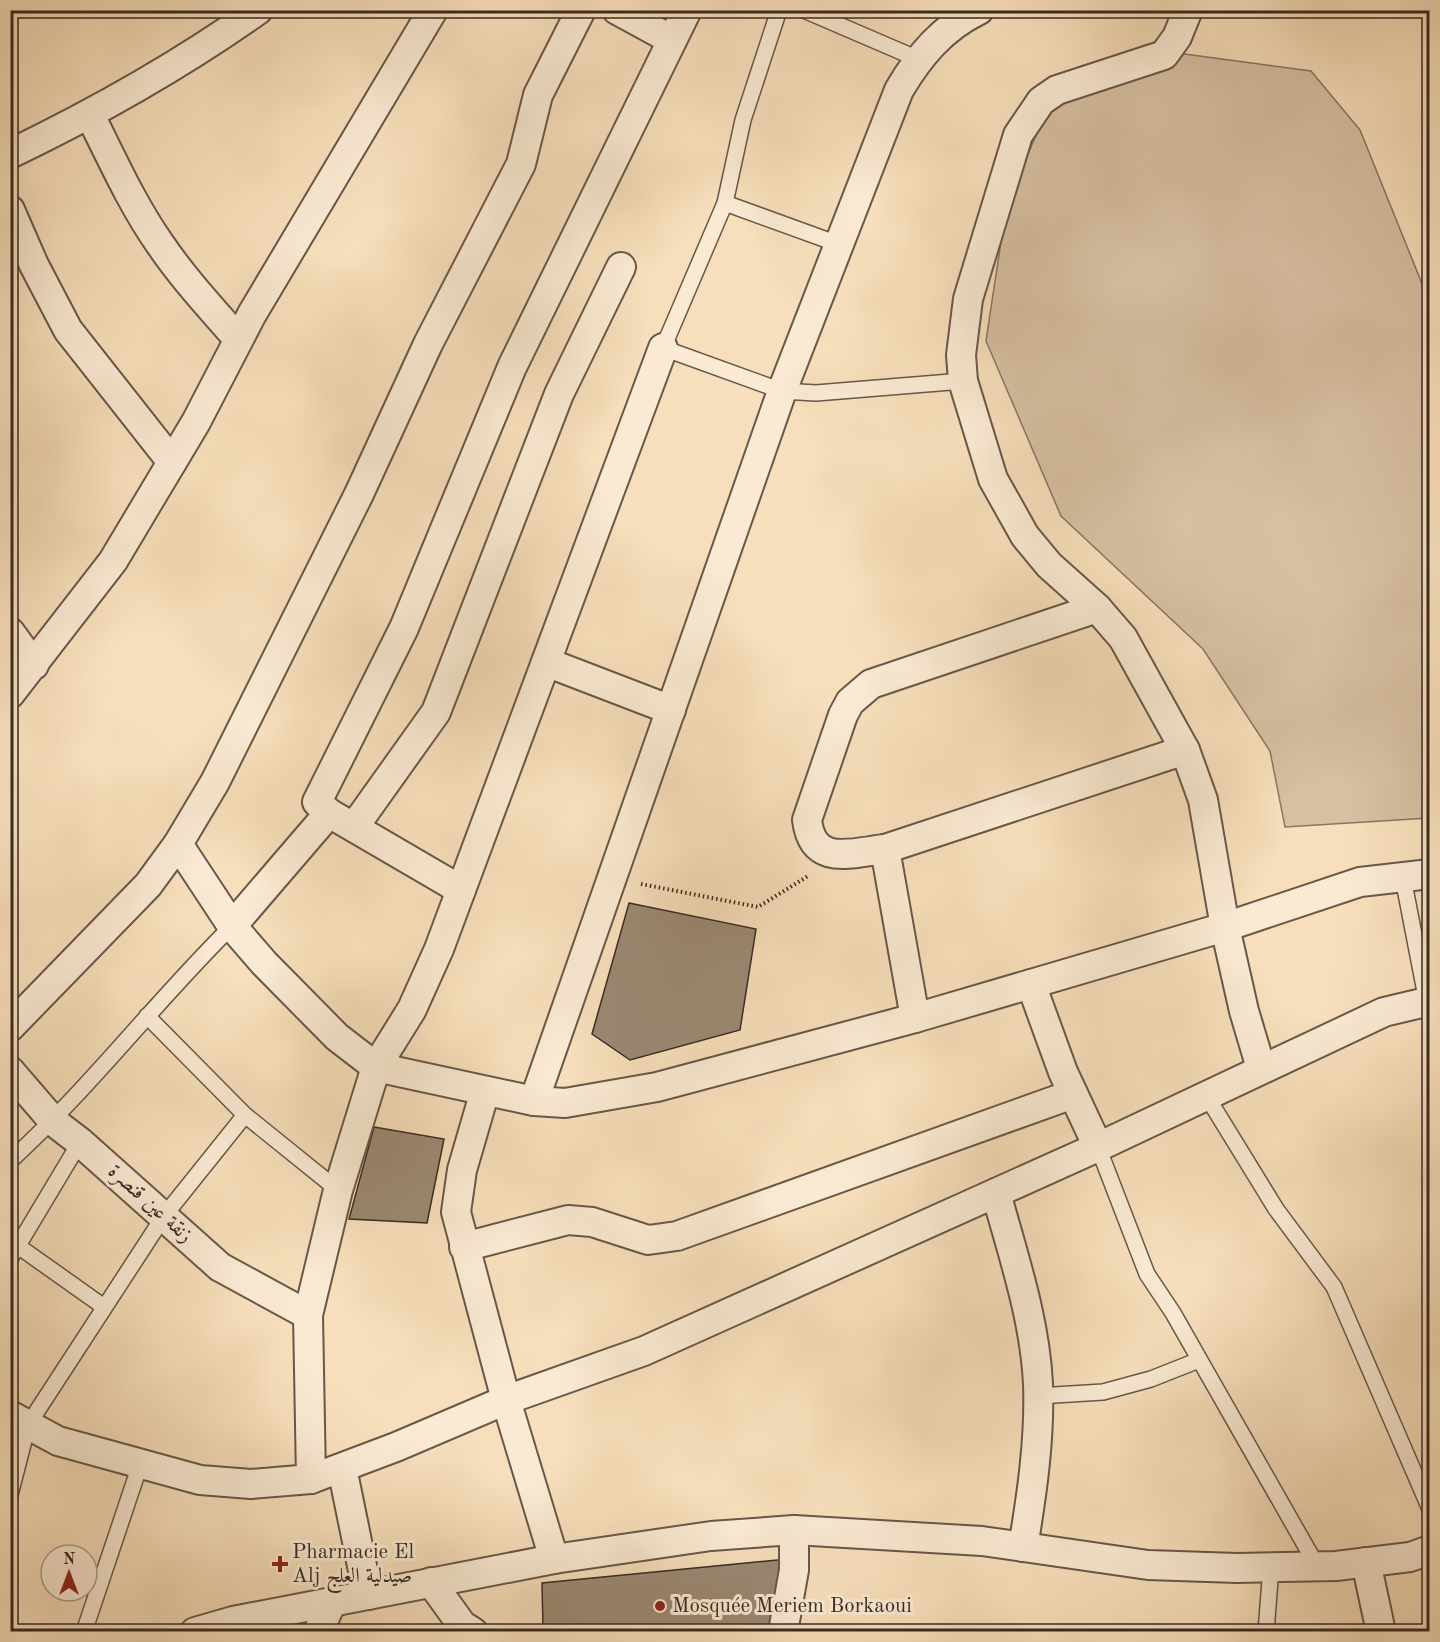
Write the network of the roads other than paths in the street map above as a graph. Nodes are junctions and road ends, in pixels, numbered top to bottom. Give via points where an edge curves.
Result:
1 (258, 10) edge
2 (432, 10) edge
3 (581, 10) edge
4 (617, 10) edge
5 (687, 10) edge
6 (779, 10) edge
7 (804, 10) edge
8 (979, 10) edge
9 (1188, 10) edge
10 (672, 40) junction
11 (918, 59) junction
12 (90, 115) junction
13 (10, 154) edge
14 (725, 203) junction
15 (10, 210) edge
16 (838, 244) junction
17 (621, 267) dead end
18 (238, 339) junction
19 (663, 348) junction
20 (963, 381) junction
21 (782, 391) junction
22 (172, 462) junction
23 (1097, 608) junction
24 (10, 632) edge
25 (546, 662) junction
26 (34, 665) junction
27 (10, 694) edge
28 (671, 710) junction
29 (1185, 750) junction
30 (329, 813) junction
31 (354, 827) junction
32 (178, 844) junction
33 (885, 849) junction
34 (1416, 875) edge
35 (461, 890) junction
36 (232, 926) junction
37 (1225, 927) junction
38 (1031, 984) junction
39 (1428, 1002) edge
40 (147, 1016) junction
41 (915, 1017) junction
42 (10, 1028) edge
43 (376, 1067) junction
44 (1262, 1068) junction
45 (10, 1071) edge
46 (485, 1091) junction
47 (1073, 1094) junction
48 (1206, 1095) junction
49 (534, 1101) junction
50 (245, 1115) junction
51 (54, 1122) junction
52 (80, 1142) junction
53 (1098, 1147) junction
54 (10, 1161) edge
55 (338, 1190) junction
56 (996, 1193) junction
57 (164, 1216) junction
58 (464, 1247) junction
59 (14, 1252) edge
60 (104, 1307) junction
61 (308, 1315) junction
62 (1200, 1360) junction
63 (1038, 1396) junction
64 (506, 1400) junction
65 (19, 1420) edge
66 (141, 1462) junction
67 (342, 1468) junction
68 (311, 1479) junction
69 (10, 1495) edge
70 (1430, 1509) edge
71 (794, 1530) junction
72 (1023, 1547) junction
73 (1430, 1550) edge
74 (554, 1559) junction
75 (1366, 1562) junction
76 (1317, 1566) junction
77 (1271, 1567) junction
78 (431, 1582) junction
79 (368, 1595) junction
80 (332, 1602) junction
81 (84, 1632) edge
82 (195, 1632) edge
83 (318, 1632) edge
84 (473, 1632) edge
85 (783, 1632) edge
86 (1266, 1632) edge
87 (1382, 1632) edge

1 - 12 street via 161,75
2 - 18 street
3 - 32 street via 538,95 521,164 428,344 266,684 215,783
4 - 10 street
5 - 10 street
6 - 14 lane via 744,120
7 - 11 lane
8 - 11 street via 940,35
9 - 20 street via 1164,55 1057,90 1041,101 1018,135 968,299 961,355
10 - 30 street via 512,367 404,628 317,802
11 - 16 street via 899,90
12 - 13 street
12 - 18 street via 159,243
14 - 16 lane
14 - 19 lane
15 - 22 street via 68,330
16 - 21 street
17 - 31 street via 559,394 436,712
18 - 22 street
19 - 21 lane
19 - 25 street
20 - 21 lane via 816,393
20 - 23 street via 993,479 1025,536 1049,565
21 - 28 street
22 - 26 street via 113,561
23 - 29 street via 1140,663
23 - 33 street via 871,684 858,693 843,715 807,820 819,849 842,854
24 - 26 street
25 - 28 street
25 - 35 street
26 - 27 street
28 - 49 street
29 - 33 street
29 - 37 street via 1203,800
30 - 31 street
30 - 36 street
31 - 35 street
32 - 36 street
32 - 42 street via 148,885
33 - 41 street
34 - 37 street via 1360,882
34 - 39 lane
35 - 43 street via 412,1009
36 - 40 lane
36 - 43 street via 337,1036
37 - 38 street
37 - 44 street
38 - 41 street
38 - 47 street
39 - 44 street via 1384,1012
40 - 50 lane
40 - 51 lane
41 - 49 street via 657,1087 564,1103
43 - 46 street
43 - 55 street
44 - 48 street
45 - 51 street, زنقة عين قنصرة
46 - 49 street
46 - 58 street via 462,1170 456,1212
47 - 53 street
47 - 58 street via 677,1236 648,1240 592,1222 568,1220
48 - 53 street
48 - 70 lane via 1276,1209 1334,1287
50 - 55 lane
50 - 57 lane
51 - 52 street, زنقة عين قنصرة
51 - 54 lane
52 - 57 street, زنقة عين قنصرة
52 - 59 lane
53 - 56 street
53 - 62 lane via 1147,1274
55 - 61 street
56 - 63 street via 1021,1285
56 - 64 street via 644,1351
57 - 60 lane
57 - 61 street, زنقة عين قنصرة via 220,1267
58 - 64 street
59 - 60 lane
60 - 65 lane
61 - 68 street
62 - 63 lane via 1103,1392
62 - 76 lane
63 - 72 street
64 - 67 street
64 - 74 street
65 - 66 street via 58,1440
65 - 69 lane
66 - 68 street via 200,1480 251,1484
66 - 81 lane
67 - 68 street
67 - 79 street
71 - 72 street
71 - 74 street via 711,1536
71 - 85 street via 794,1570
72 - 77 street via 1148,1565
73 - 75 street via 1410,1557
74 - 78 street
75 - 76 street
75 - 87 street
76 - 77 street
77 - 86 lane
78 - 79 street
78 - 84 street via 462,1625
79 - 80 street
80 - 82 street
80 - 83 street

